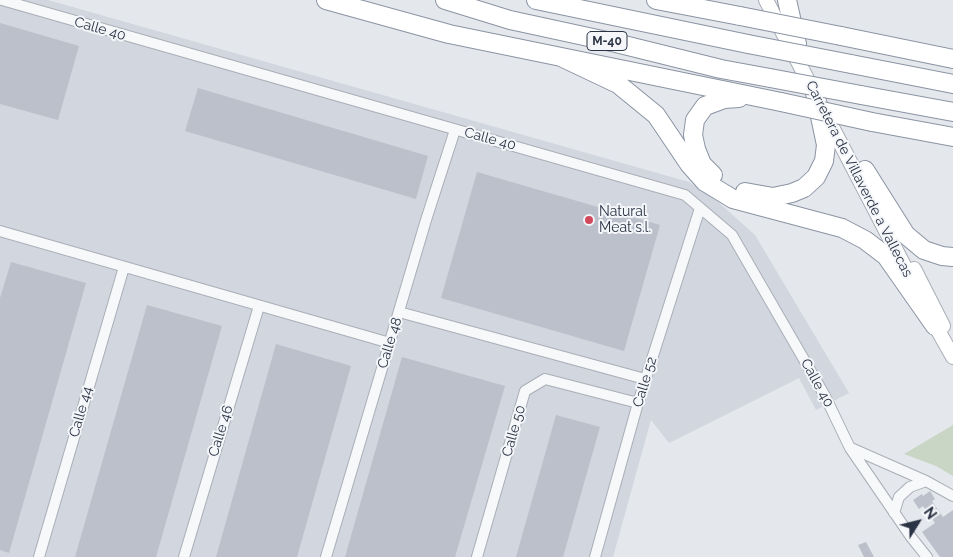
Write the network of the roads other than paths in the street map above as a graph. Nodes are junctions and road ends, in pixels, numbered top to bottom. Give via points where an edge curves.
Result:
1 (2, 0) edge
2 (326, 0) edge
3 (445, 0) edge
4 (536, 0) edge
5 (656, 0) edge
6 (684, 0) edge
7 (766, 0) edge
8 (774, 0) edge
9 (787, 0) edge
10 (714, 11) junction
11 (797, 44) junction
12 (953, 51) edge
13 (924, 52) junction
14 (561, 58) junction
15 (953, 60) edge
16 (953, 84) edge
17 (815, 93) junction
18 (762, 98) junction
19 (953, 112) edge
20 (911, 129) junction
21 (455, 130) junction
22 (953, 137) edge
23 (953, 143) edge
24 (865, 170) junction
25 (700, 208) junction
26 (0, 231) edge
27 (953, 257) edge
28 (124, 267) junction
29 (259, 306) junction
30 (399, 312) junction
31 (935, 326) junction
32 (953, 341) edge
33 (390, 343) junction
34 (953, 357) edge
35 (645, 379) junction
36 (638, 403) junction
37 (850, 448) junction
38 (926, 481) junction
39 (953, 496) edge
40 (894, 513) junction
41 (39, 557) edge
42 (184, 557) edge
43 (326, 557) edge
44 (477, 557) edge
45 (595, 557) edge
46 (926, 557) edge

1 - 21 street, Calle 40
2 - 14 highway via 449,34
3 - 19 highway, M-40, bridge via 510,20 721,69
4 - 16 highway, M-40, bridge
5 - 10 highway
6 - 10 highway
7 - 17 main road, Carretera de Villaverde a Vallecas
8 - 11 main road, Carretera de Villaverde a Vallecas
9 - 11 highway
10 - 13 highway, bridge
11 - 24 main road, Carretera de Villaverde a Vallecas
12 - 13 highway
13 - 15 highway
14 - 18 highway
14 - 31 highway via 618,84 656,115 689,164 705,182 726,195 842,228 865,240 886,256
17 - 18 highway via 826,145 824,161 816,177 804,188 773,197 736,189 717,178 702,164 693,135 695,120 705,106 724,99
17 - 31 main road, Carretera de Villaverde a Vallecas
18 - 20 highway, bridge
20 - 22 highway
20 - 23 highway
21 - 25 street, Calle 40 via 671,190 685,195
21 - 30 street, Calle 48
24 - 27 highway via 906,235 924,250
24 - 32 main road, Carretera de Villaverde a Vallecas
25 - 35 street, Calle 52
25 - 37 street, Calle 40 via 732,235 825,396
26 - 28 street
28 - 29 street
28 - 41 street, Calle 44
29 - 33 street
29 - 42 street, Calle 46
30 - 33 street, Calle 48
30 - 35 street
31 - 34 main road, Carretera de Villaverde a Vallecas
33 - 43 street, Calle 48
35 - 36 street, Calle 52
36 - 44 street, Calle 50 via 545,379 525,392
36 - 45 street, Calle 52
37 - 38 street
37 - 40 street, Calle 40
38 - 39 street
38 - 40 street via 910,487 899,497
40 - 46 street, Calle 40

